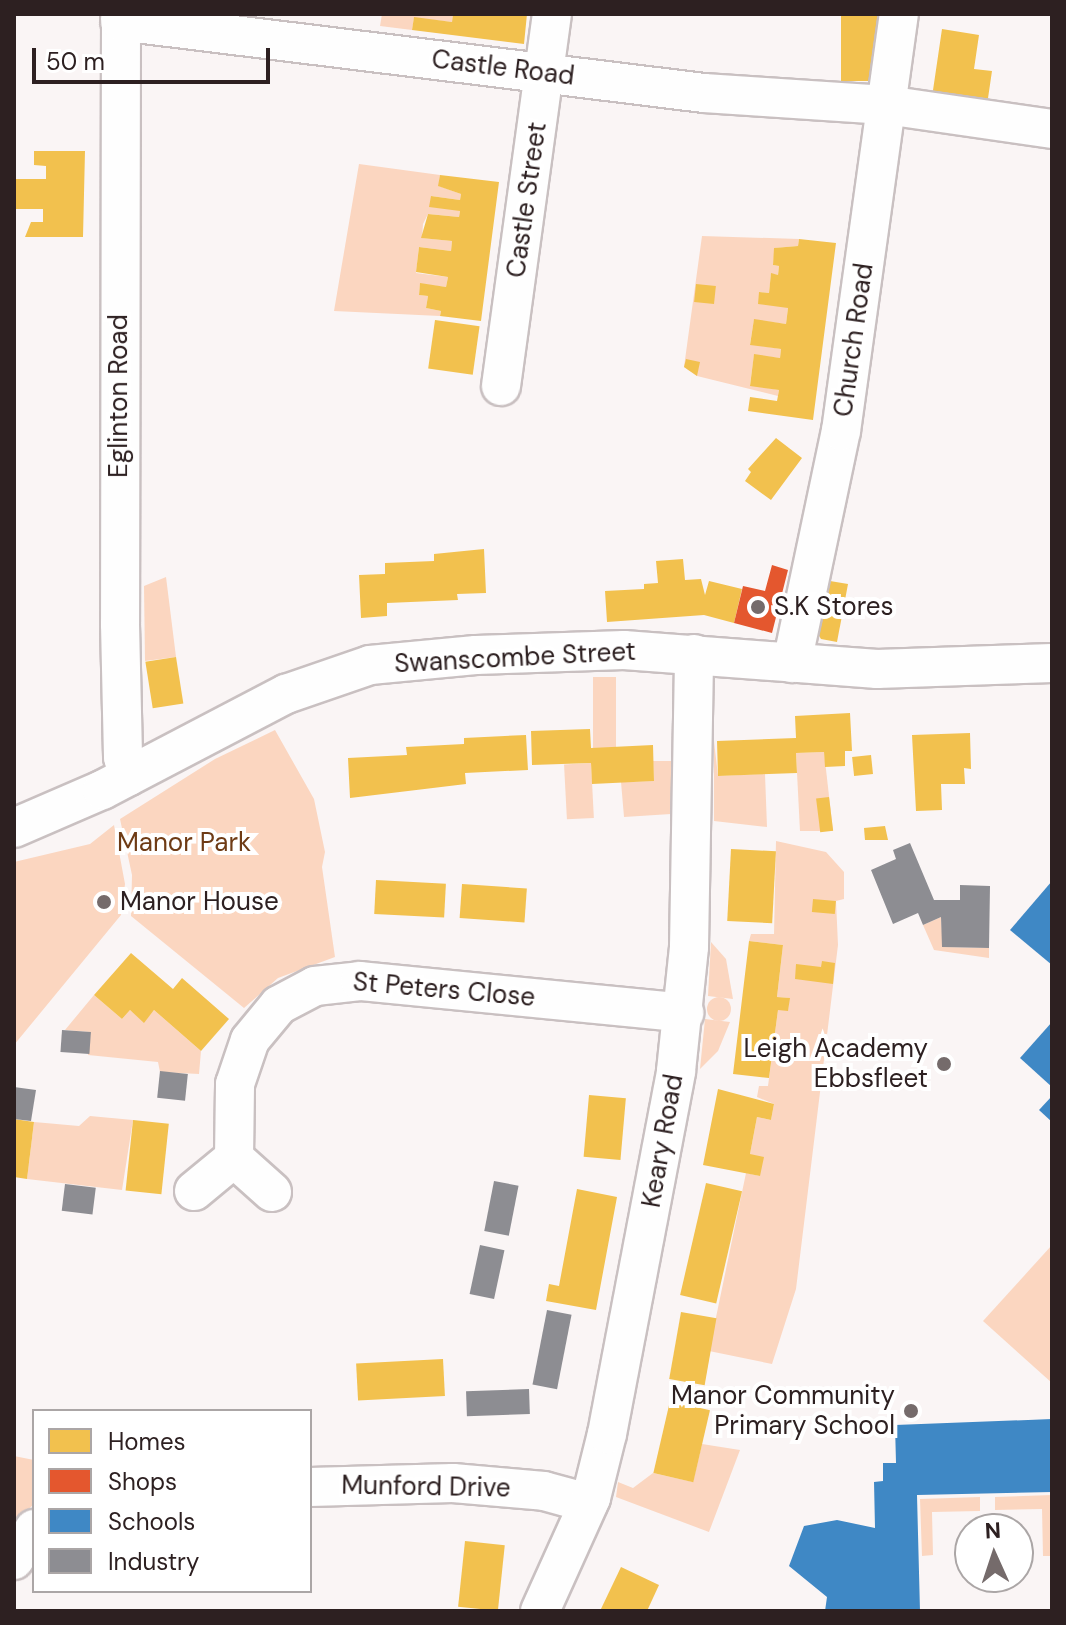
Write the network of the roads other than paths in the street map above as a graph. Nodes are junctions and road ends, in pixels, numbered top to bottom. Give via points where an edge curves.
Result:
1 (552, 14) edge
2 (899, 14) edge
3 (120, 18) edge
4 (544, 73) junction
5 (886, 105) junction
6 (1052, 129) edge
7 (501, 386) dead end
8 (694, 654) junction
9 (792, 663) junction
10 (1052, 663) edge
11 (128, 776) junction
12 (14, 828) edge
13 (684, 1013) junction
14 (234, 1158) junction
15 (194, 1191) dead end
16 (272, 1192) dead end
17 (312, 1487) edge
18 (588, 1503) junction
19 (32, 1532) edge
20 (14, 1560) edge
21 (540, 1611) edge

1 - 4 street, Castle Street
2 - 5 street, Church Road
3 - 4 street, Castle Road
3 - 11 street, Eglinton Road via 120,593 122,746
4 - 5 street, Castle Road via 704,93
4 - 7 street, Castle Street
5 - 6 street, Castle Road
5 - 9 street, Church Road via 841,431
8 - 9 street, Swanscombe Street
8 - 11 street, Swanscombe Street via 564,652 370,665 286,694
8 - 13 street, Keary Road
9 - 10 street, Swanscombe Street via 913,669
11 - 12 street, Swanscombe Street
13 - 14 street, St Peters Close via 360,981 315,986 279,1005 250,1040 235,1084
13 - 18 street, Keary Road via 634,1299
14 - 15 street
14 - 16 street
17 - 18 street, Munford Drive via 453,1483 544,1491
18 - 21 street, Keary Road
19 - 20 street

